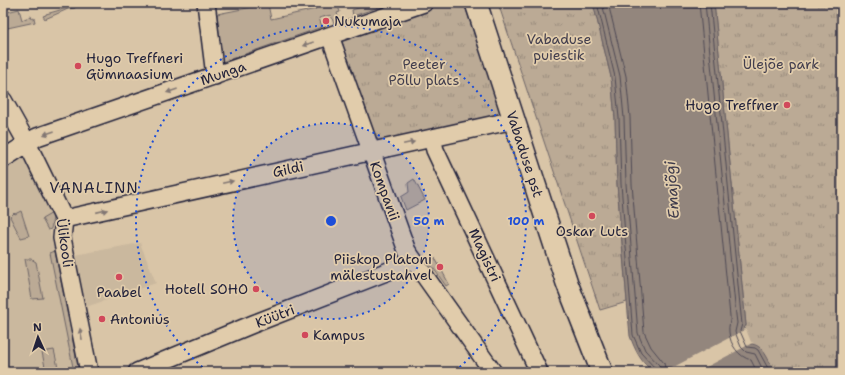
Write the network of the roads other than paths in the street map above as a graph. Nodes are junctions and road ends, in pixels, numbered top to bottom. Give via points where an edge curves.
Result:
1 (206, 3) edge
2 (424, 3) edge
3 (476, 3) edge
4 (330, 36) junction
5 (215, 76) junction
6 (3, 100) edge
7 (514, 120) junction
8 (432, 138) junction
9 (27, 143) junction
10 (371, 151) junction
11 (3, 159) edge
12 (64, 219) junction
13 (412, 259) junction
14 (88, 372) edge
15 (137, 372) edge
16 (493, 372) edge
17 (539, 372) edge
18 (602, 372) edge

1 - 5 street
2 - 4 street, Munga
3 - 7 main road, Vabaduse pst
4 -> 5 street, Munga
4 - 10 street, Kompanii
5 -> 9 street, Munga via 37,137
6 - 9 street, Ülikooli
7 - 8 street, Gildi
7 - 18 main road, Vabaduse pst via 567,283
10 -> 8 street, Gildi
8 - 17 street, Magistri
9 - 11 street, Munga
9 - 12 street, Ülikooli
12 -> 10 street, Gildi
10 - 13 street, Kompanii
14 -> 12 street, Ülikooli via 62,238
13 - 15 street, Küütri via 404,265
13 - 16 street, Kompanii

